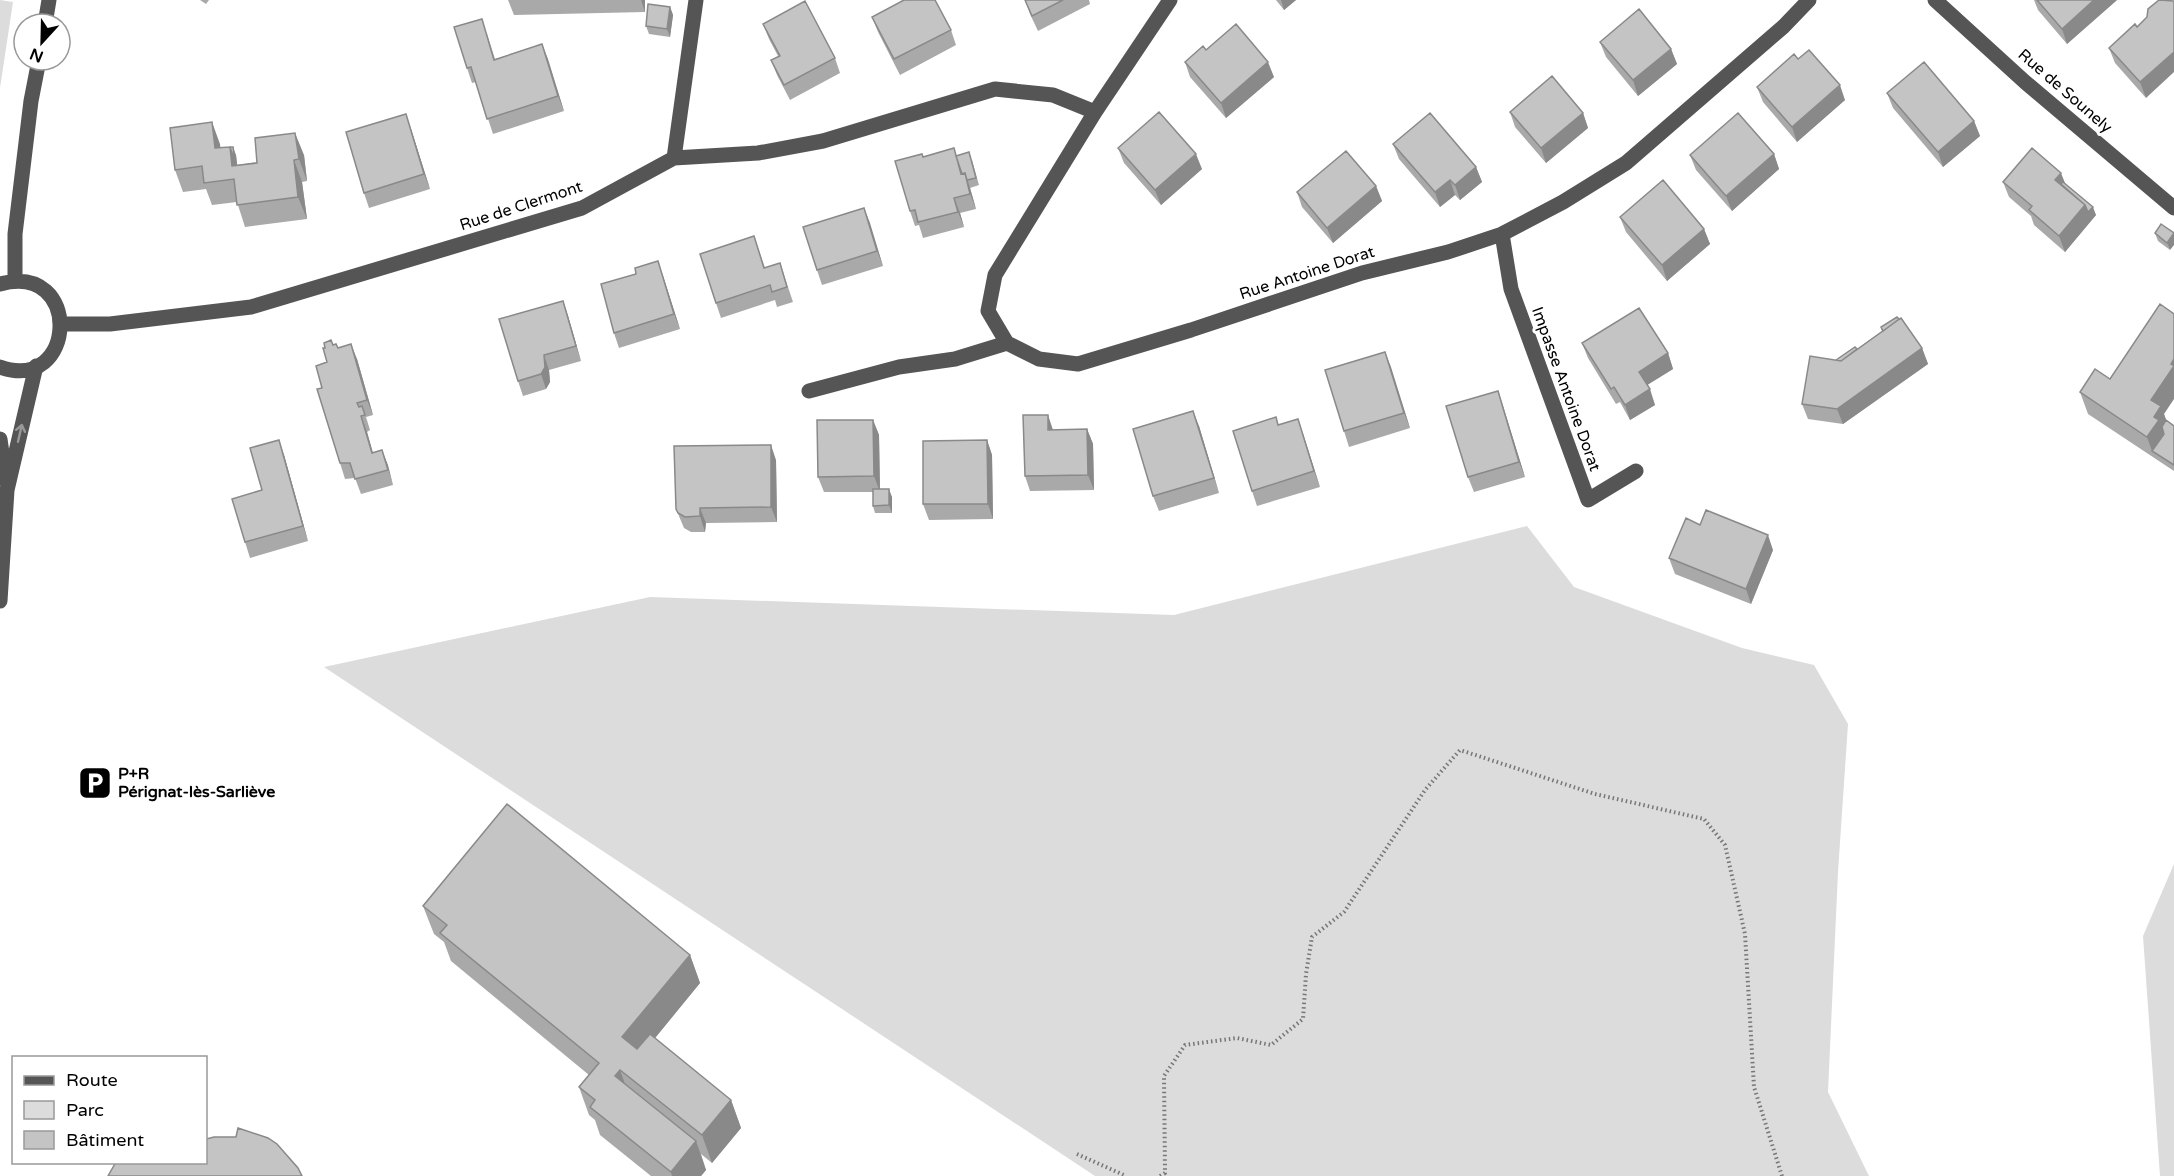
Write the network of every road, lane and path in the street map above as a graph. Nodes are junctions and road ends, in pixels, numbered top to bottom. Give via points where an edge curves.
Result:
1 (696, 0) edge
2 (1170, 0) edge
3 (1809, 0) edge
4 (1935, 0) edge
5 (37, 72) edge
6 (1095, 112) junction
7 (674, 158) junction
8 (2174, 208) edge
9 (1502, 234) junction
10 (8, 283) edge
11 (62, 324) junction
12 (1007, 343) junction
13 (36, 366) junction
14 (0, 367) edge
15 (809, 391) dead end
16 (0, 439) edge
17 (1636, 471) dead end
18 (7, 490) junction
19 (0, 601) edge
20 (1077, 1154) dead end
21 (1126, 1176) edge
22 (1160, 1176) edge
23 (1782, 1176) edge

1 - 7 street
2 - 6 street
3 - 9 street, Rue Antoine Dorat via 1626,163
4 - 8 street, Rue de Sounely
5 - 10 street
6 - 7 street, Rue de Clermont via 1053,95 995,89 823,141 758,153
6 - 12 street via 995,275 988,311
7 - 11 street, Rue de Clermont via 582,208 251,307 110,324
9 - 12 street, Rue Antoine Dorat via 1362,273 1078,364 1039,359
9 - 17 street, Impasse Antoine Dorat via 1511,288 1588,500
10 - 11 street via 29,283 42,288 59,310
11 - 13 street via 55,350
12 - 15 street via 955,359 899,368
13 - 14 street via 23,370
18 -> 13 street
16 - 18 street
18 - 19 street
20 - 21 path
22 - 23 path via 1165,1173 1164,1076 1185,1045 1237,1038 1271,1045 1303,1019 1312,937 1344,912 1425,790 1460,750 1595,794 1704,819 1725,845 1744,934 1754,1087

